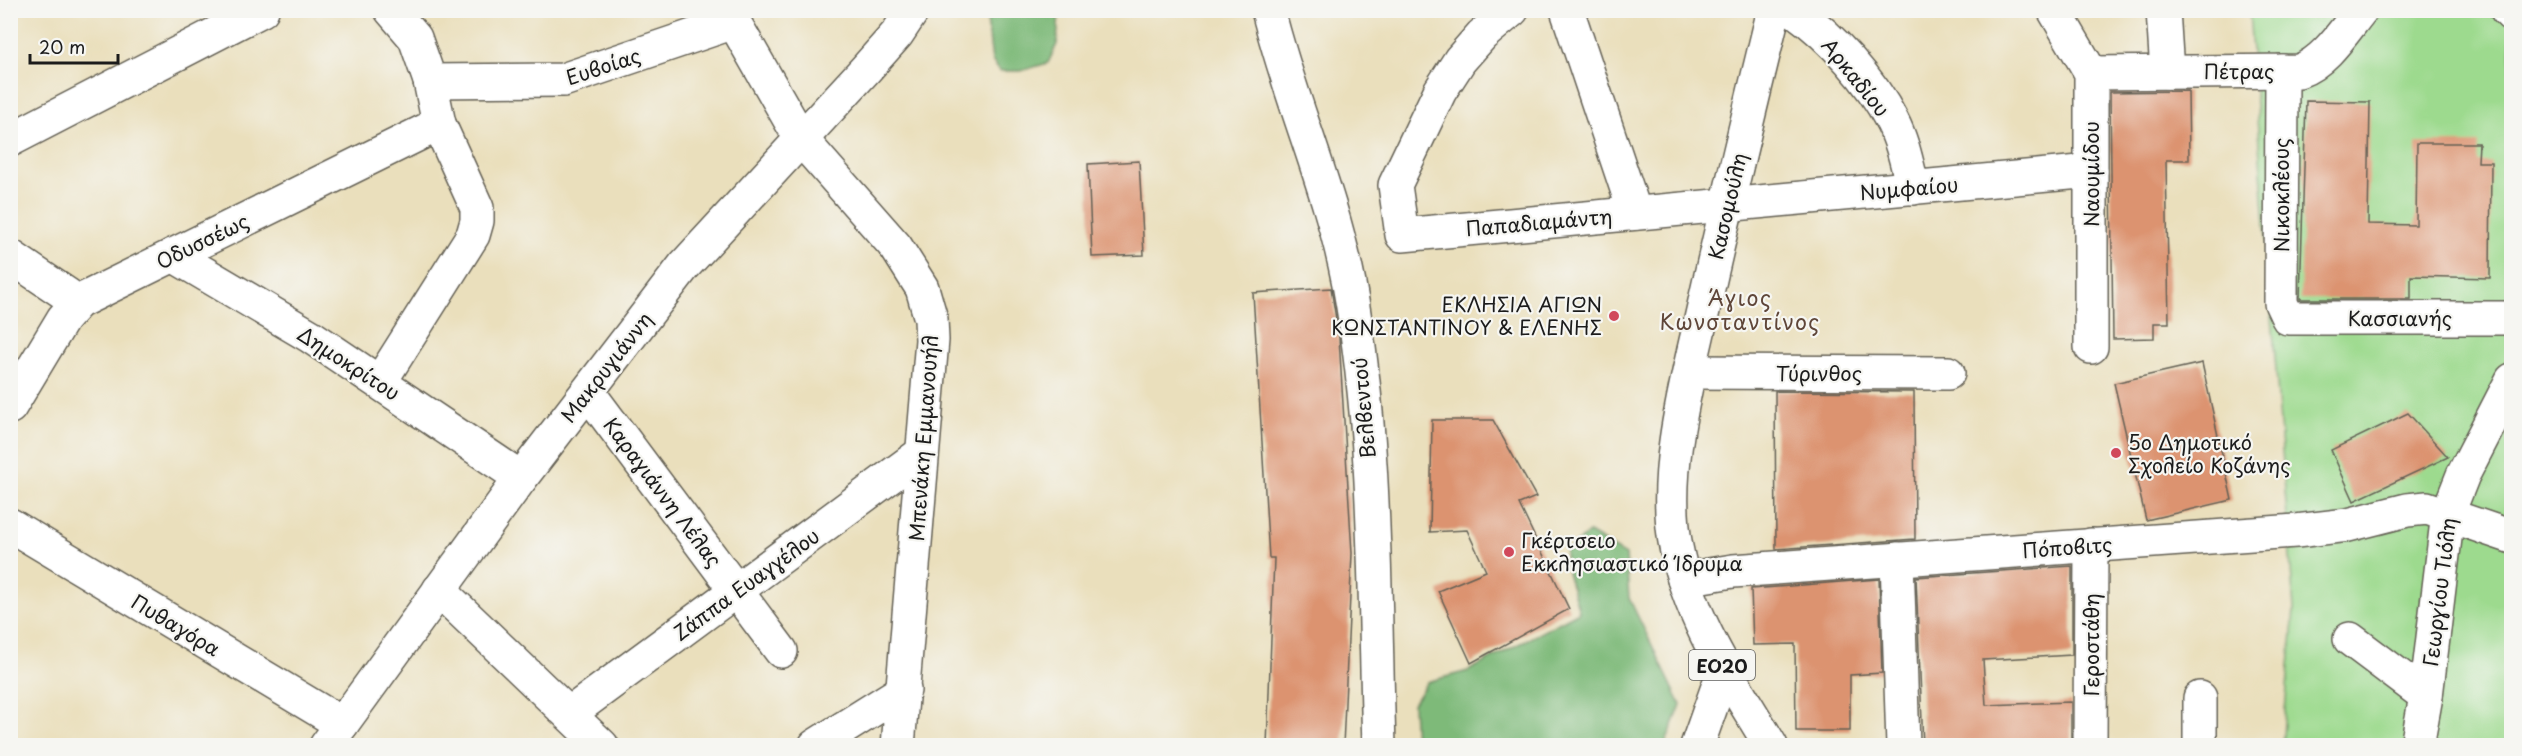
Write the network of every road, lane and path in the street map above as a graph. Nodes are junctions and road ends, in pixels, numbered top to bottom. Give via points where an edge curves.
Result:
1 (262, 10) edge
2 (392, 10) edge
3 (913, 10) edge
4 (1268, 10) edge
5 (1512, 10) edge
6 (1567, 10) edge
7 (1774, 10) edge
8 (1794, 10) edge
9 (2054, 10) edge
10 (2163, 10) edge
11 (2361, 10) edge
12 (2507, 10) edge
13 (2511, 15) edge
14 (733, 16) edge
15 (2282, 71) junction
16 (2167, 72) junction
17 (2091, 73) junction
18 (430, 81) junction
19 (439, 124) junction
20 (801, 139) junction
21 (10, 140) edge
22 (2091, 171) junction
23 (1913, 188) junction
24 (1727, 205) junction
25 (1635, 213) junction
26 (173, 255) junction
27 (10, 256) edge
28 (78, 302) junction
29 (2288, 318) joint
30 (2511, 318) edge
31 (2091, 347) dead end
32 (1690, 372) junction
33 (1948, 374) dead end
34 (2511, 380) edge
35 (380, 382) junction
36 (588, 392) junction
37 (10, 407) edge
38 (922, 453) junction
39 (521, 477) junction
40 (2448, 513) junction
41 (10, 525) edge
42 (2511, 537) edge
43 (2091, 545) junction
44 (1897, 559) junction
45 (1684, 579) junction
46 (439, 590) junction
47 (736, 591) junction
48 (2350, 639) dead end
49 (781, 651) dead end
50 (1724, 670) junction
51 (904, 690) junction
52 (2426, 696) junction
53 (2200, 698) dead end
54 (569, 714) junction
55 (334, 735) edge
56 (602, 746) edge
57 (815, 746) edge
58 (898, 746) edge
59 (1379, 746) edge
60 (1697, 746) edge
61 (1771, 746) edge
62 (1903, 746) edge
63 (2090, 746) edge
64 (2200, 746) edge
65 (2417, 746) edge

1 - 21 street
2 - 18 street via 415,38
3 - 20 street, Μακρυγιάννη via 897,34
4 - 59 street, Βελβεντού via 1335,220 1349,285 1368,460
5 - 25 street, Παπαδιαμάντη via 1482,35 1440,91 1395,185 1402,235
6 - 25 street
7 - 24 street, Κασομούλη / ΕΟ20
8 - 23 street, Αρκαδίου via 1839,52 1879,100 1903,148
9 - 17 street
10 - 16 street
11 - 15 street, Πέτρας via 2310,67
12 - 13 street
14 - 18 street, Ευβoίας via 563,80
14 - 20 street, Μπενάκη Εμμανουήλ
15 - 16 street, Πέτρας
15 - 29 street, Νικοκλέους via 2281,303
16 - 17 street, Πέτρας
17 - 22 street, Ναουμίδου
18 - 19 street
19 - 26 street, Οδυσσέως
19 - 35 street via 477,207 477,221
20 - 36 street, Μακρυγιάννη via 684,266
20 - 38 street, Μπενάκη Εμμανουήλ via 896,247 922,288 932,340
22 - 23 street, Νυμφαίου
22 - 31 street, Ναουμίδου
23 - 24 street, Νυμφαίου
24 - 25 street, Παπαδιαμάντη
24 - 32 street, Κασομούλη / ΕΟ20
26 - 28 street, Οδυσσέως
26 - 35 street, Δημοκρίτου
27 - 28 street
28 - 37 street, Οδυσσέως via 63,319
29 - 30 street, Κασσιανής
32 - 33 street, Τύρινθος
32 - 45 street, Κασομούλη / ΕΟ20 via 1679,416 1672,511 1675,546
34 - 40 street, Γεωργίου Τιόλη
35 - 39 street, Δημοκρίτου
36 - 39 street, Μακρυγιάννη
36 - 47 street, Καραγιάννη Λέλας
38 - 47 street, Ζάππα Ευαγγέλου
38 - 51 street, Μπενάκη Εμμανουήλ
39 - 46 street, Μακρυγιάννη
40 - 42 street, Πόποβιτς
40 - 43 street, Πόποβιτς via 2427,508 2348,525 2296,531
40 - 52 street, Γεωργίου Τιόλη
41 - 55 street, Πυθαγόρα
43 - 44 street, Πόποβιτς
43 - 63 street, Γεροστάθη
44 - 45 street, Πόποβιτς via 1733,571
44 - 62 street
45 - 50 street, ΕΟ20 via 1695,615
46 - 54 street
46 - 55 street, Μακρυγιάννη
47 - 49 street, Καραγιάννη Λέλας
47 - 54 street, Ζάππα Ευαγγέλου
48 - 52 street
50 - 60 street
50 - 61 street, ΕΟ20
51 - 57 street
51 - 58 street, Μπενάκη Εμμανουήλ
52 - 65 street, Γεωργίου Τιόλη
53 - 64 street
54 - 56 street

